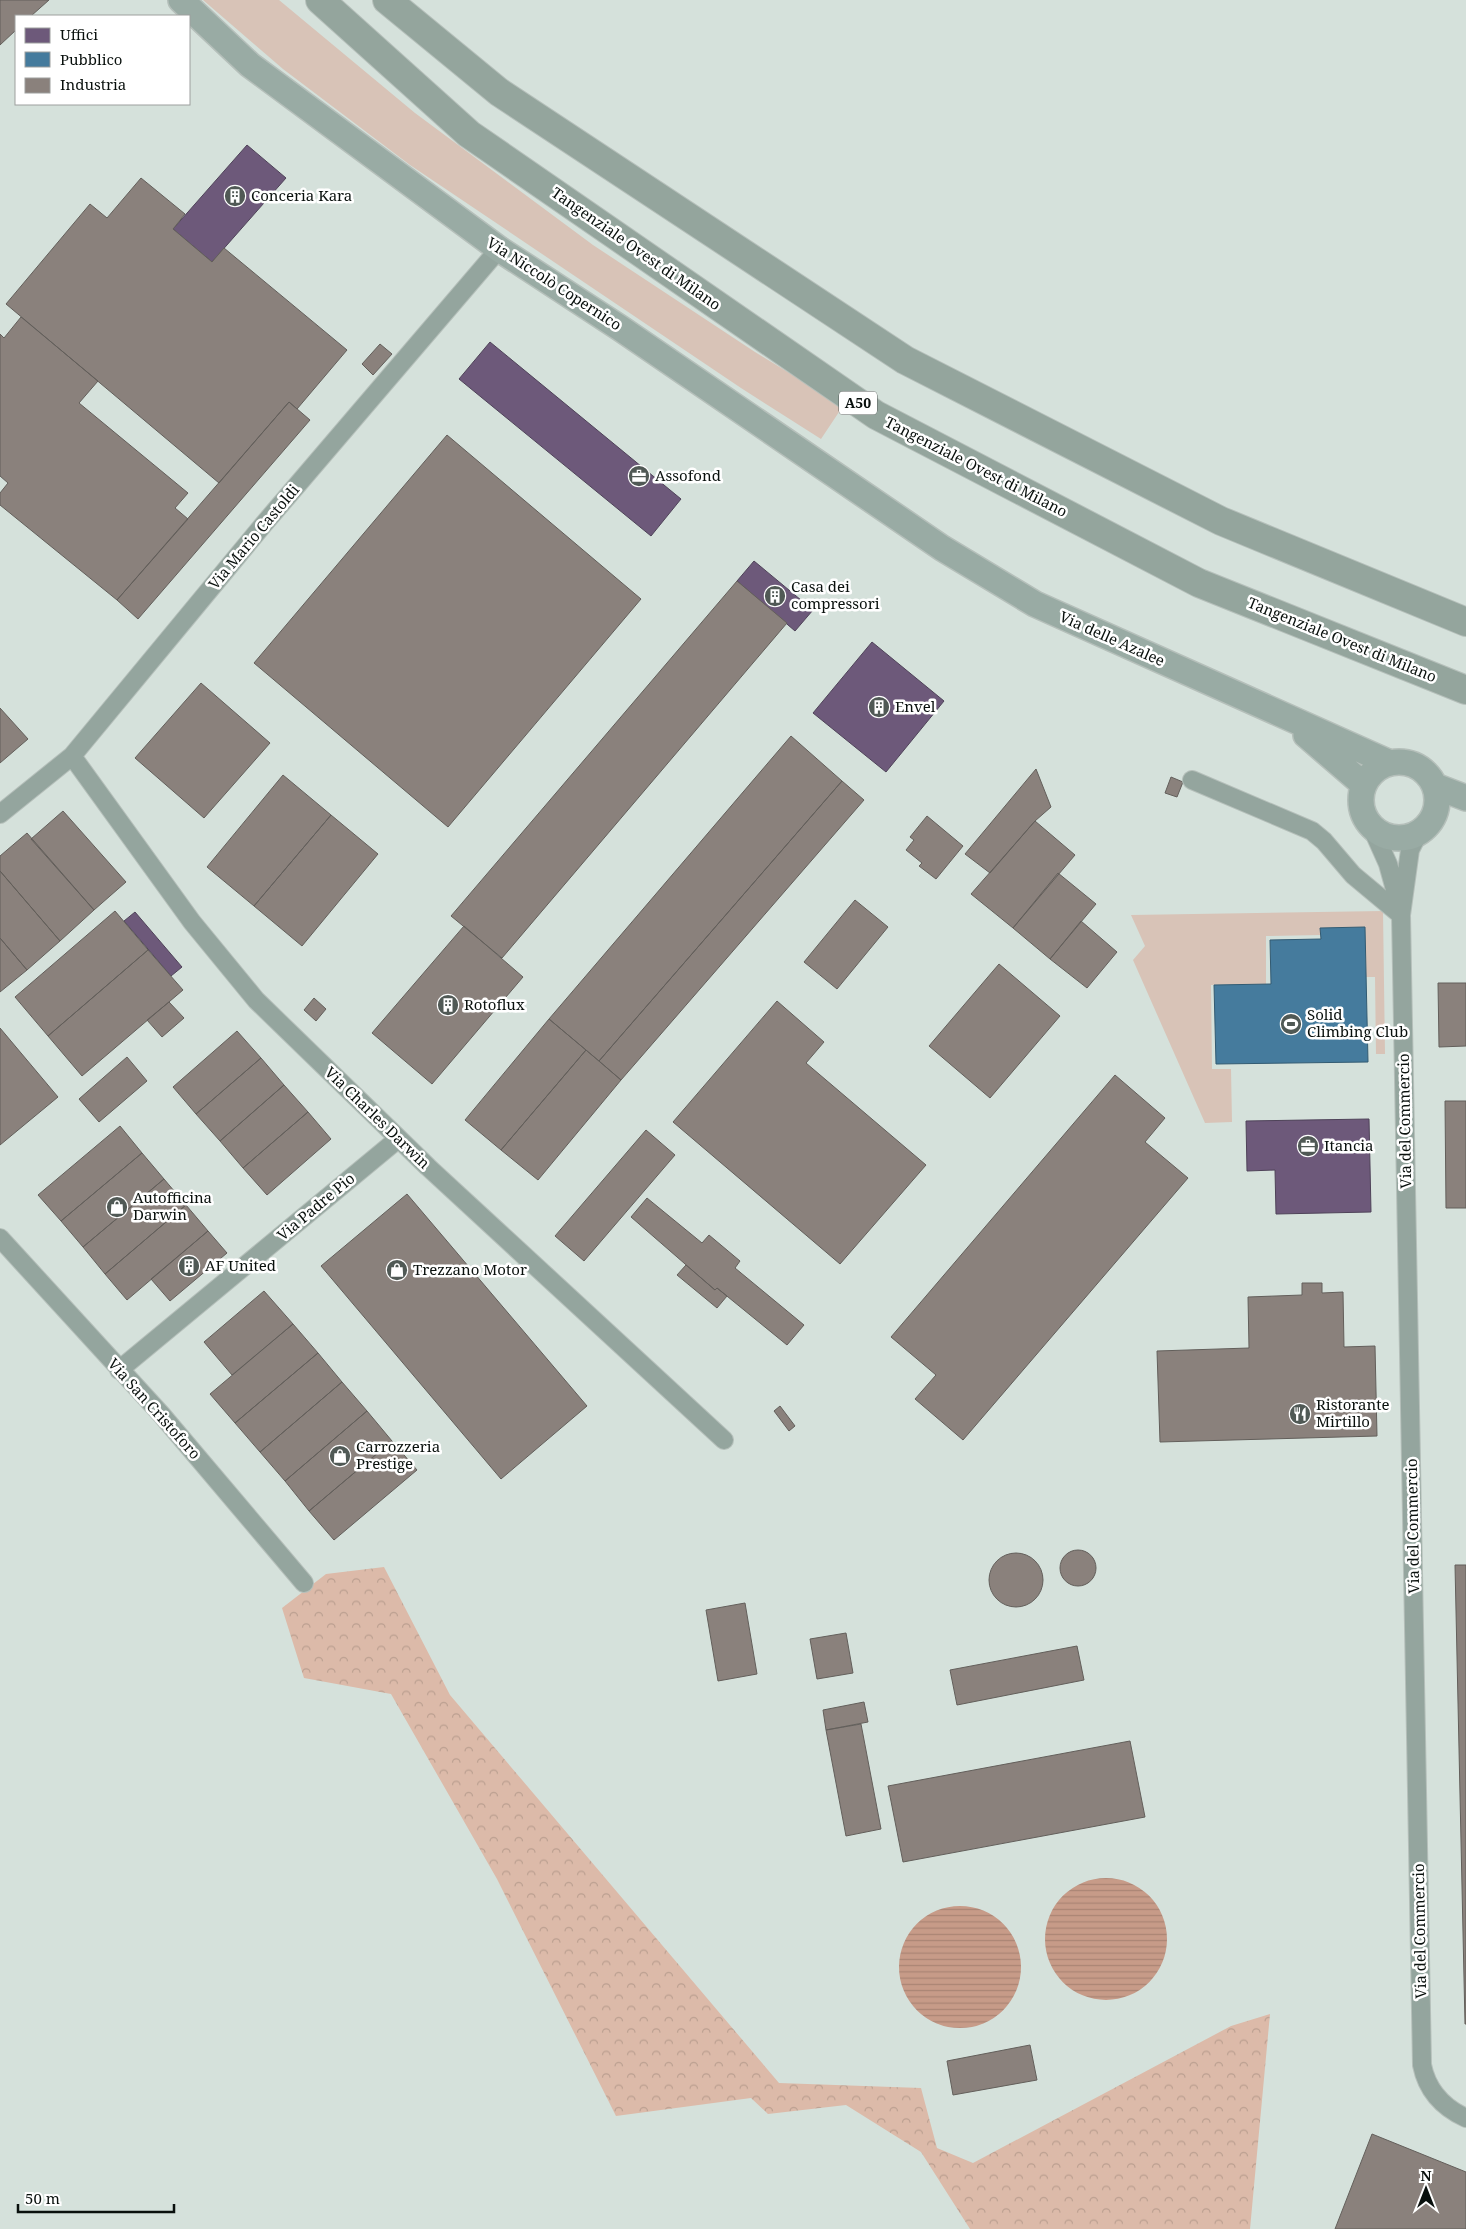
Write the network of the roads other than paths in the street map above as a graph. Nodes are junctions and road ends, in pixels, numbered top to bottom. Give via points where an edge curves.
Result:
1 (181, 0) edge
2 (320, 0) edge
3 (387, 0) edge
4 (499, 249) junction
5 (942, 548) joint
6 (1466, 622) edge
7 (1466, 690) edge
8 (1287, 719) junction
9 (72, 756) junction
10 (1390, 763) junction
11 (1192, 780) dead end
12 (1364, 786) junction
13 (1436, 797) junction
14 (1466, 798) edge
15 (1466, 812) edge
16 (0, 814) edge
17 (1371, 826) junction
18 (1418, 834) junction
19 (1401, 914) junction
20 (398, 1139) junction
21 (0, 1238) edge
22 (119, 1370) junction
23 (724, 1440) dead end
24 (304, 1583) dead end
25 (1466, 2118) edge

1 - 4 street, Via Niccolò Copernico via 250,65
2 - 7 highway, Tangenziale Ovest di Milano / A50 via 469,134 876,415 1199,583
3 - 6 highway via 499,92 905,360 1221,521
4 - 5 street, Via Niccolò Copernico via 628,333
4 - 9 street, Via Mario Castoldi via 263,525
5 - 8 street, Via delle Azalee via 1035,604
8 - 10 street, Via delle Azalee
8 - 12 street, Via delle Azalee
9 - 16 street, Via Mario Castoldi
9 - 20 street, Via Charles Darwin via 192,922 256,1000
10 - 12 street via 1370,775
10 - 13 street via 1414,765 1430,778
11 - 19 street via 1312,831 1353,875
12 - 17 street via 1362,806
13 - 14 street
13 - 15 street
13 - 18 street via 1428,826
17 - 18 street via 1393,838
17 - 19 street, Via del Commercio via 1388,864
18 - 19 street, Via del Commercio via 1406,867
19 - 25 street, Via del Commercio via 1422,2065 1425,2079 1440,2102
20 - 22 street, Via Padre Pio
20 - 23 street, Via Charles Darwin
21 - 22 street, Via San Cristoforo
22 - 24 street, Via San Cristoforo via 161,1414

